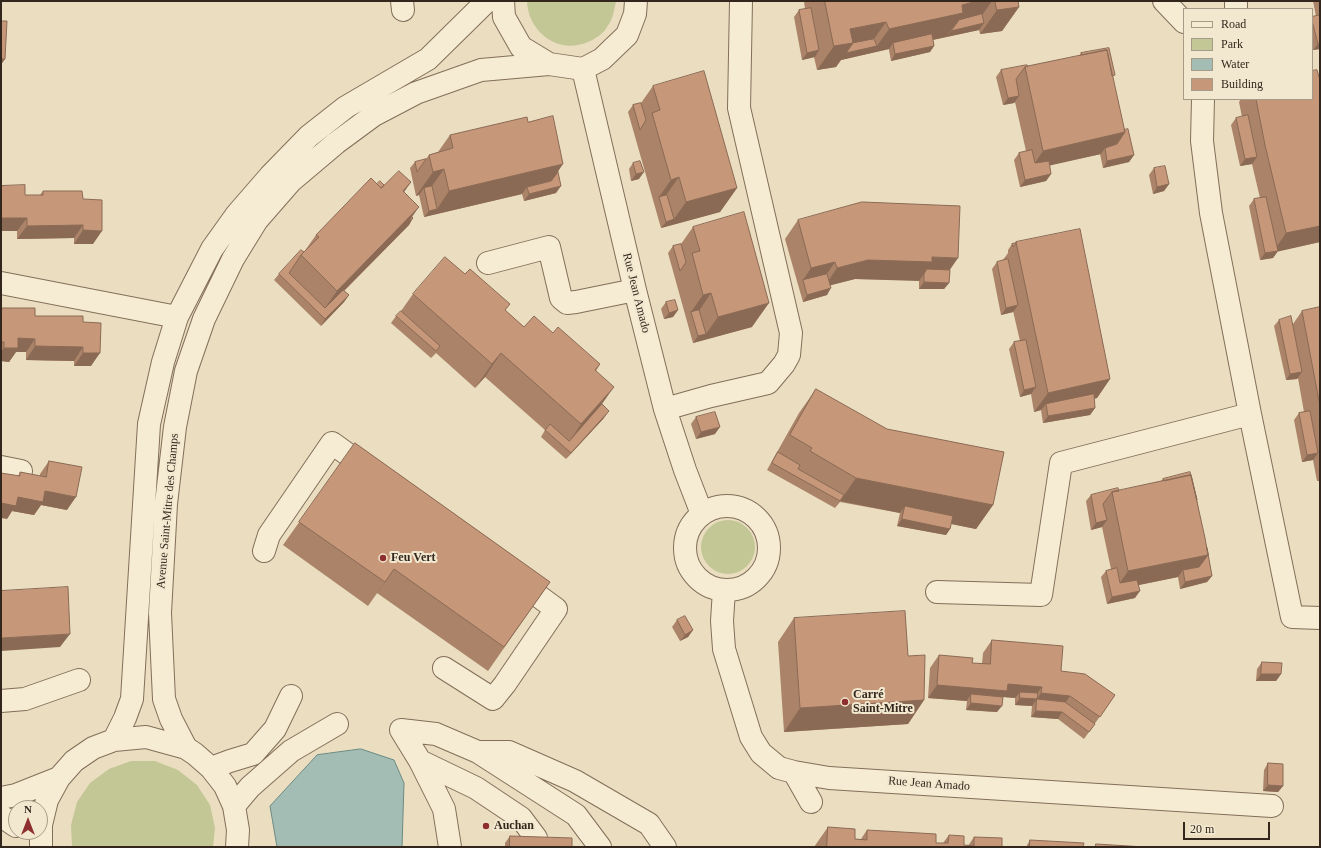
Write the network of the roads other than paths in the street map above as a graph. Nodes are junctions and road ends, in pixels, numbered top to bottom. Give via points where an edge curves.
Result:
1 (487, 1) edge
2 (503, 1) edge
3 (741, 1) edge
4 (1164, 1) edge
5 (640, 5) edge
6 (1183, 21) edge
7 (549, 64) junction
8 (583, 69) junction
9 (1203, 100) edge
10 (488, 263) dead end
11 (1, 283) edge
12 (635, 290) junction
13 (177, 317) junction
14 (665, 410) junction
15 (1250, 414) junction
16 (390, 486) edge
17 (702, 514) junction
18 (264, 551) dead end
19 (499, 566) edge
20 (724, 590) junction
21 (937, 592) dead end
22 (1320, 618) edge
23 (444, 668) dead end
24 (79, 680) dead end
25 (291, 696) dead end
26 (1, 701) edge
27 (337, 724) dead end
28 (114, 740) junction
29 (186, 748) junction
30 (478, 752) junction
31 (420, 761) junction
32 (212, 768) junction
33 (794, 772) junction
34 (59, 778) junction
35 (1, 798) edge
36 (811, 802) dead end
37 (234, 806) junction
38 (1272, 806) dead end
39 (41, 847) edge
40 (237, 847) edge
41 (450, 847) edge
42 (536, 847) edge
43 (600, 847) edge
44 (665, 847) edge

1 - 13 street, Avenue Saint-Mitre des Champs via 428,59 346,106 309,136 237,214 212,249
2 - 7 street via 504,16 521,48
3 - 14 street via 739,108 791,333 789,355 768,383
4 - 6 street
5 - 8 street via 627,35 602,59
7 - 8 street
7 - 29 street, Avenue Saint-Mitre des Champs via 481,70 416,93 374,115 291,181 257,220 233,260 204,318 186,371 175,427 166,504 160,613 164,699
8 - 12 street, Rue Jean Amado
9 - 15 street via 1202,141 1211,212
10 - 12 street via 549,247 561,298 567,302
11 - 13 street
12 - 14 street, Rue Jean Amado
13 - 28 street, Avenue Saint-Mitre des Champs via 163,362 149,424 132,699
14 - 17 street, Rue Jean Amado
15 - 21 street via 1061,463 1041,595
15 - 22 street via 1292,617
16 - 18 street via 332,443 269,535
17 - 20 street via 689,530 686,542 689,566 705,583
17 - 20 street via 718,507 733,506 758,519 766,530 769,551 762,571 742,588
19 - 23 street via 556,609 494,699
20 - 33 street, Rue Jean Amado via 724,649 751,737 761,753 779,768
24 - 26 street via 25,699
25 - 32 street via 275,729 253,754
27 - 37 street via 291,751 250,787
28 - 29 street via 146,737
28 - 34 street via 93,748 74,761
29 - 32 street
30 - 31 street via 436,734 401,730
30 - 43 street via 576,815
30 - 44 street via 509,752 575,781 649,824
31 - 41 street via 444,809
31 - 42 street via 476,788 521,818 536,838
32 - 37 street via 225,786
33 - 36 street
33 - 38 street, Rue Jean Amado via 829,778
34 - 35 street via 16,795
34 - 39 street via 47,800 41,825
37 - 40 street via 238,830

